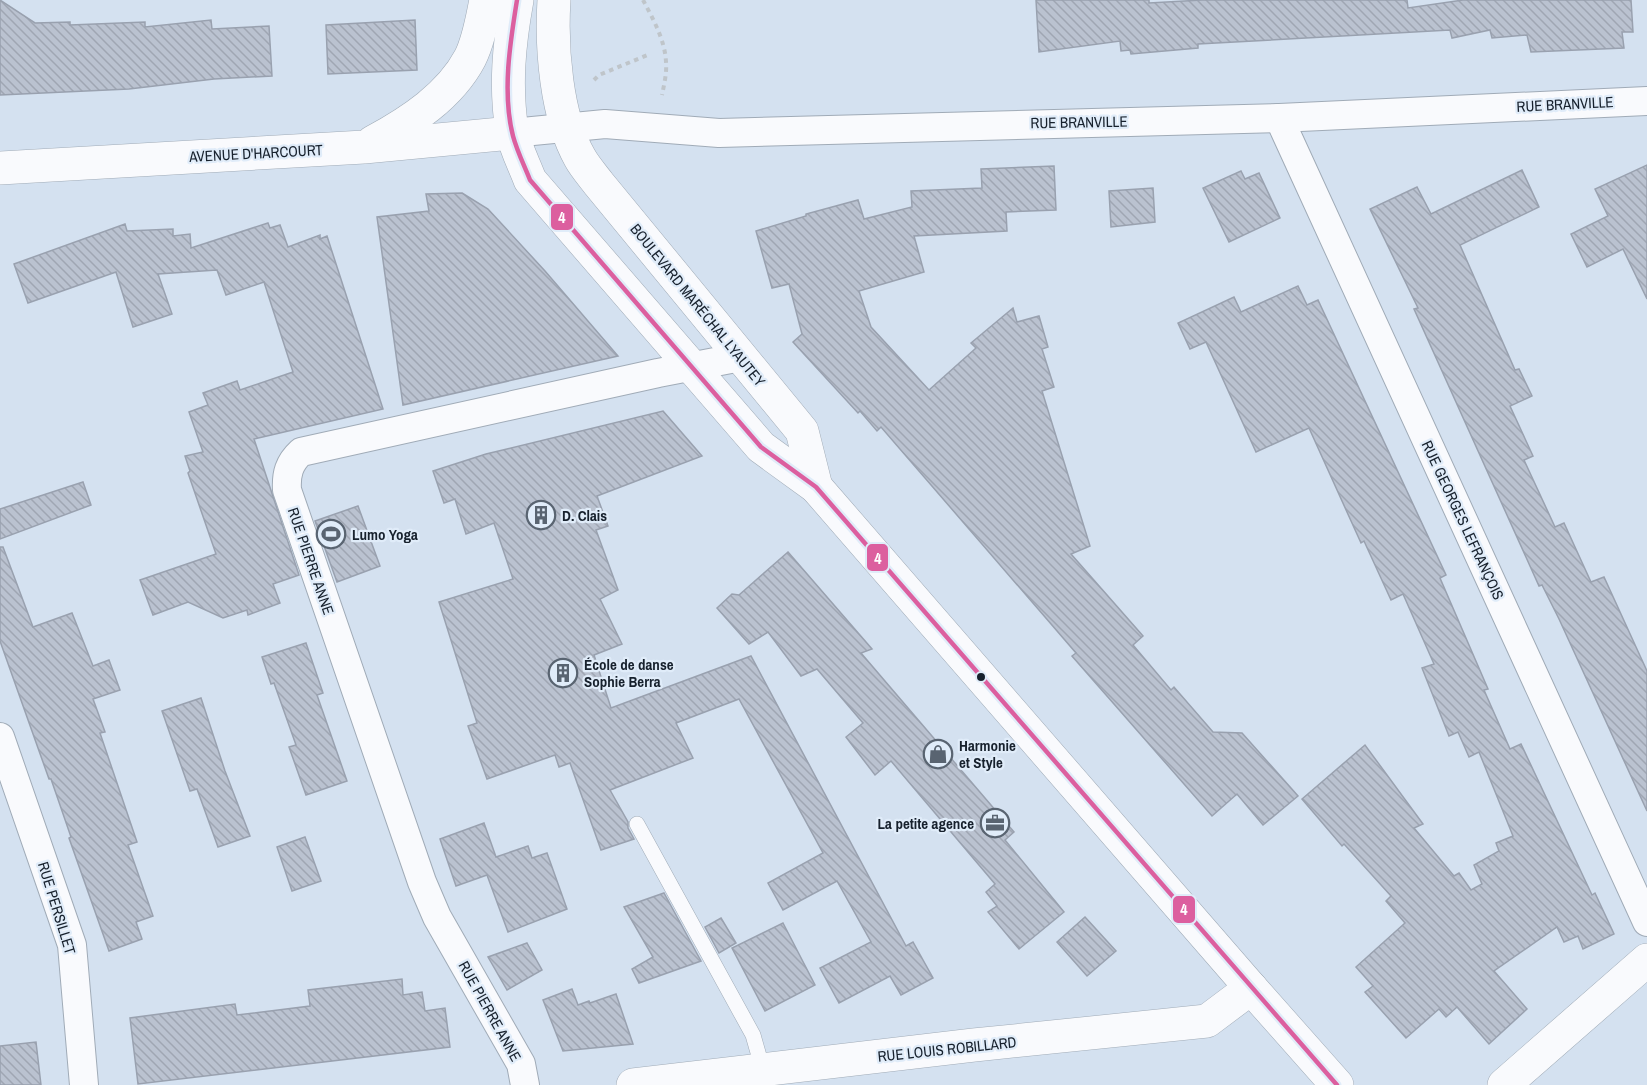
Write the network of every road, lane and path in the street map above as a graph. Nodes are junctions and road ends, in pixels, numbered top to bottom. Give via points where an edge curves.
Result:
1 (486, 0) edge
2 (517, 0) edge
3 (554, 0) edge
4 (643, 0) edge
5 (650, 54) dead end
6 (592, 82) dead end
7 (1647, 101) edge
8 (1279, 118) junction
9 (567, 128) junction
10 (658, 129) junction
11 (512, 133) junction
12 (364, 147) junction
13 (0, 168) edge
14 (741, 357) junction
15 (691, 367) junction
16 (816, 487) junction
17 (0, 737) edge
18 (637, 824) dead end
19 (1647, 922) edge
20 (1647, 960) edge
21 (1251, 988) junction
22 (763, 1070) junction
23 (84, 1085) edge
24 (525, 1085) edge
25 (633, 1085) edge
26 (1337, 1085) edge
27 (1504, 1085) edge

1 - 12 main road via 474,49 442,94 407,123
2 - 11 main road, BOULEVARD MARÉCHAL LYAUTEY via 507,83
3 - 9 main road, BOULEVARD MARÉCHAL LYAUTEY via 555,68
4 - 10 path via 655,23 666,64
5 - 6 path via 599,75
7 - 8 street, RUE BRANVILLE
8 - 10 street, RUE BRANVILLE via 719,133
8 - 19 street, RUE GEORGES LEFRANÇOIS
9 - 10 street, RUE BRANVILLE via 605,124
9 - 11 street, RUE BRANVILLE
9 - 14 main road, BOULEVARD MARÉCHAL LYAUTEY via 580,159
11 - 12 main road, AVENUE D'HARCOURT
11 - 15 main road, BOULEVARD MARÉCHAL LYAUTEY via 530,180
12 - 13 main road, AVENUE D'HARCOURT
14 - 15 street, RUE PIERRE ANNE
14 - 16 main road, BOULEVARD MARÉCHAL LYAUTEY via 802,430
15 - 16 main road, BOULEVARD MARÉCHAL LYAUTEY via 761,447
15 - 24 street, RUE PIERRE ANNE via 301,452 286,476 286,490 422,882 437,917 521,1064
16 - 21 main road, BOULEVARD MARÉCHAL LYAUTEY
17 - 23 street, RUE PERSILLET via 72,945
18 - 22 lane via 753,1035
20 - 27 main road
21 - 22 main road, RUE LOUIS ROBILLARD via 1207,1021
21 - 26 main road, BOULEVARD MARÉCHAL LYAUTEY
22 - 25 main road, RUE LOUIS ROBILLARD

